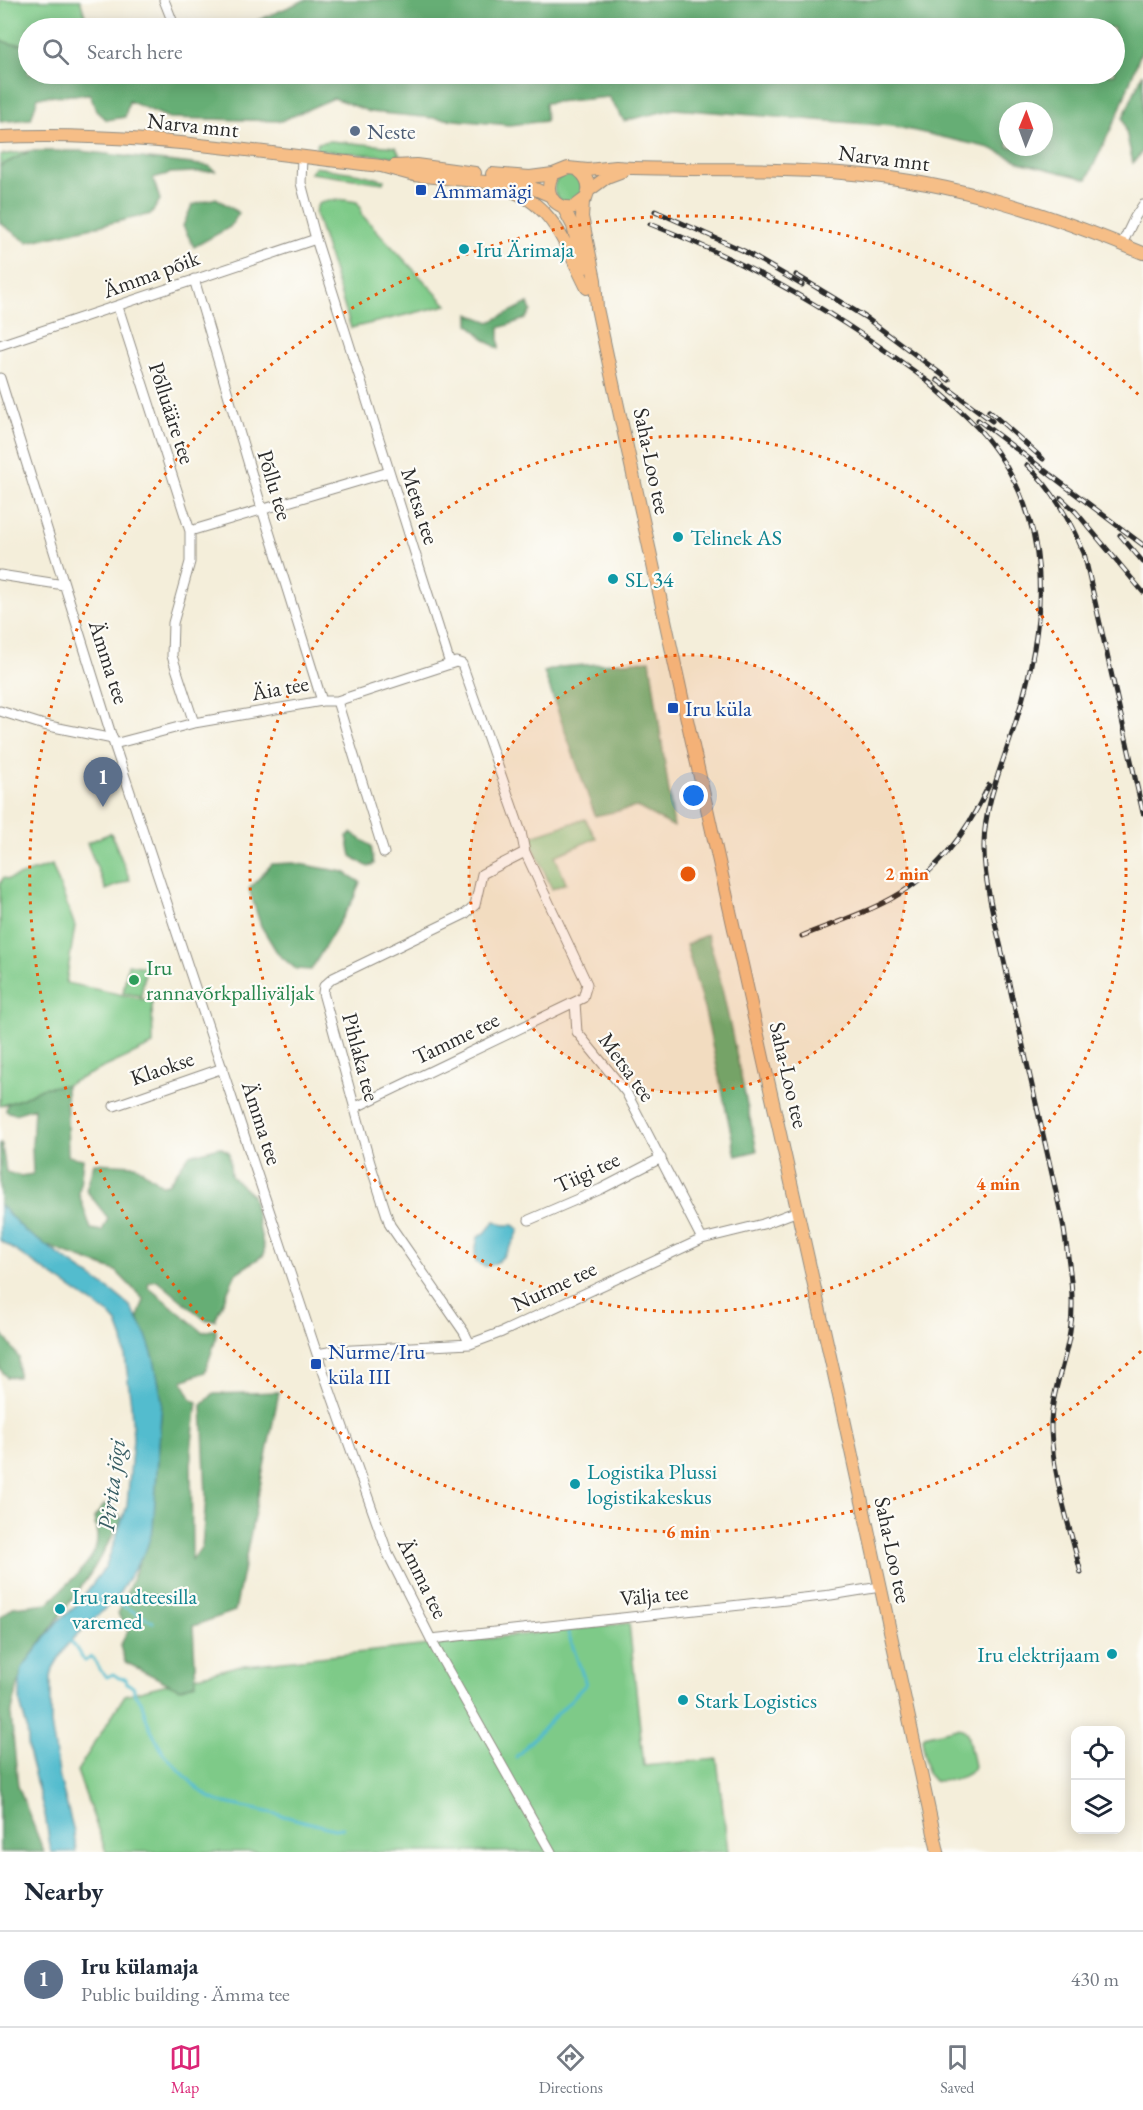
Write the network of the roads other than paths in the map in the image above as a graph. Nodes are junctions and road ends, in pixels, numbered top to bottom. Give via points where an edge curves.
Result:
1 (164, 0) edge
2 (171, 18) edge
3 (0, 137) edge
4 (302, 157) junction
5 (381, 166) junction
6 (630, 168) junction
7 (579, 171) junction
8 (553, 174) junction
9 (453, 179) junction
10 (549, 195) junction
11 (586, 196) junction
12 (1143, 205) edge
13 (563, 207) junction
14 (316, 239) junction
15 (1122, 244) junction
16 (1143, 253) edge
17 (194, 279) junction
18 (587, 288) junction
19 (118, 307) junction
20 (597, 308) junction
21 (0, 345) edge
22 (0, 378) edge
23 (388, 472) junction
24 (262, 509) junction
25 (190, 531) junction
26 (0, 575) edge
27 (64, 585) junction
28 (450, 664) junction
29 (322, 700) junction
30 (337, 701) junction
31 (0, 711) edge
32 (194, 723) junction
33 (114, 742) junction
34 (525, 852) junction
35 (384, 853) dead end
36 (575, 1002) junction
37 (223, 1068) junction
38 (114, 1106) dead end
39 (354, 1108) junction
40 (661, 1158) junction
41 (798, 1210) junction
42 (529, 1220) dead end
43 (702, 1239) junction
44 (470, 1344) junction
45 (317, 1354) junction
46 (880, 1587) junction
47 (431, 1639) junction
48 (551, 1852) edge
49 (938, 1852) edge

1 - 2 street
3 - 4 main road, Narva mnt via 120,138
4 - 5 main road, Narva mnt
4 - 14 street, Metsa tee via 301,183
5 - 8 main road, Narva mnt via 416,165 530,177
5 - 9 main road, Narva mnt
6 - 7 main road, Narva mnt
6 - 11 main road, Narva mnt via 607,177
6 - 15 main road, Narva mnt via 791,170 898,178 1007,202
7 - 8 main road, Narva mnt via 568,168
7 - 11 main road via 587,179
8 - 10 main road
9 - 10 main road, Narva mnt via 528,186
9 - 18 main road via 514,192 539,207 564,238
10 - 13 main road, Narva mnt
11 - 13 main road, Narva mnt via 574,207
11 - 20 main road, Saha-Loo tee via 582,217
12 - 15 street
13 - 18 main road, Saha-Loo tee via 573,225
14 - 17 street, Ämma põik
14 - 23 street, Metsa tee
15 - 16 main road, Narva mnt
17 - 19 street, Ämma põik
17 - 24 street, Põllu tee
18 - 20 main road, Saha-Loo tee
19 - 21 street, Ämma põik
19 - 25 street, Põlluääre tee
20 - 41 main road, Saha-Loo tee
22 - 27 street, Ämma tee
23 - 24 street
23 - 28 street, Metsa tee
24 - 25 street
24 - 29 street, Põllu tee
25 - 32 street, Põlluääre tee via 190,562 173,623 172,656
26 - 27 street
27 - 33 street, Ämma tee
28 - 30 street, Äia tee
28 - 34 street, Metsa tee via 462,664
29 - 30 street, Äia tee
29 - 32 street, Äia tee
30 - 35 street
31 - 33 street, Äia tee
32 - 33 street, Äia tee
33 - 37 street, Ämma tee
34 - 36 street, Metsa tee via 587,984 584,998
34 - 39 street, Pihlaka tee via 482,874 475,905 465,914 333,978 324,986
36 - 39 street, Tamme tee
36 - 40 street, Metsa tee via 577,1032 626,1092
37 - 38 street, Klaokse
37 - 45 street, Ämma tee
39 - 44 street, Pihlaka tee via 390,1225
40 - 42 street, Tiigi tee
40 - 43 street, Metsa tee
41 - 43 street, Nurme tee via 763,1224
41 - 46 main road, Saha-Loo tee
43 - 44 street, Nurme tee
44 - 45 street, Nurme tee
45 - 47 street, Ämma tee via 388,1554
46 - 47 street, Välja tee
46 - 49 main road, Saha-Loo tee
47 - 48 street, Ämma tee

